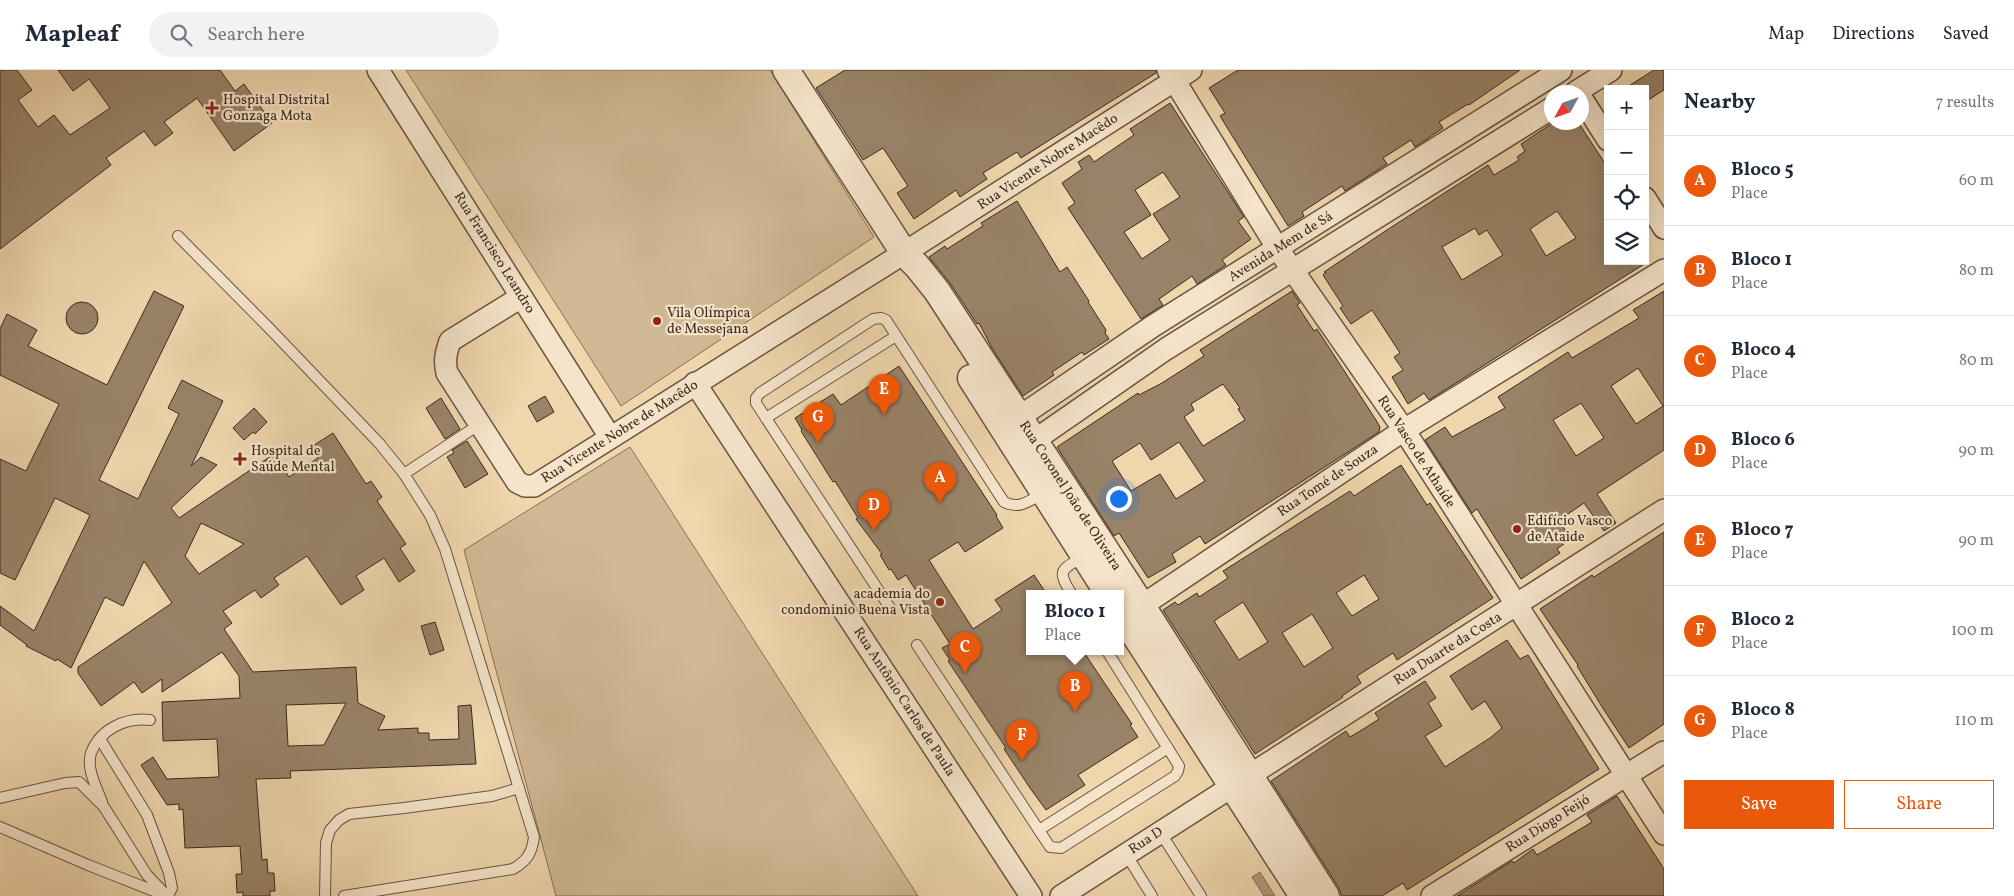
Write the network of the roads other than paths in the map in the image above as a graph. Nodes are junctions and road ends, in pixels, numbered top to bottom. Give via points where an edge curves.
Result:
1 (378, 70) edge
2 (1562, 70) edge
3 (1611, 70) edge
4 (794, 73) edge
5 (1178, 74) edge
6 (1572, 85) edge
7 (1588, 85) edge
8 (1589, 110) edge
9 (1544, 113) edge
10 (1604, 134) edge
11 (1431, 153) junction
12 (1445, 174) junction
13 (1649, 204) edge
14 (1664, 228) edge
15 (178, 236) dead end
16 (1278, 249) junction
17 (904, 253) junction
18 (1292, 269) junction
19 (1664, 270) edge
20 (522, 297) junction
21 (1153, 326) junction
22 (896, 336) junction
23 (1166, 349) junction
24 (695, 383) junction
25 (766, 418) junction
26 (1011, 423) junction
27 (480, 424) junction
28 (1404, 430) junction
29 (610, 437) junction
30 (1026, 447) junction
31 (404, 474) junction
32 (1044, 492) junction
33 (1664, 510) edge
34 (1084, 556) junction
35 (1069, 590) edge
36 (1106, 590) edge
37 (1115, 590) edge
38 (1516, 606) junction
39 (890, 608) dead end
40 (1129, 612) edge
41 (917, 645) dead end
42 (1110, 655) edge
43 (150, 720) dead end
44 (100, 739) junction
45 (1168, 748) junction
46 (1664, 752) edge
47 (1627, 776) junction
48 (1240, 781) junction
49 (519, 788) junction
50 (0, 798) edge
51 (104, 808) junction
52 (0, 827) edge
53 (1039, 830) junction
54 (1160, 832) junction
55 (1664, 834) edge
56 (1126, 854) junction
57 (167, 896) edge
58 (325, 896) edge
59 (344, 896) edge
60 (1031, 896) edge
61 (1061, 896) edge
62 (1152, 896) edge
63 (1201, 896) edge
64 (1303, 896) edge
65 (1326, 896) edge
66 (1432, 896) edge

1 - 20 street, Rua Francisco Leandro
2 - 6 street
2 - 11 street, Avenida Mem de Sá
3 - 7 street
4 - 17 street, Rua Coronel João de Oliveira
5 - 16 street, Rua Vasco de Athaíde
5 - 17 street, Rua Vicente Nobre Macêdo
8 - 10 street
9 - 12 street, Avenida Mem de Sá
11 - 12 street
11 - 16 street, Avenida Mem de Sá
12 - 18 street, Avenida Mem de Sá
13 - 14 street
15 - 31 lane via 379,443
16 - 18 street, Rua Vasco de Athaíde
16 - 21 street, Avenida Mem de Sá
17 - 24 street, Rua Vicente Nobre de Macêdo
17 - 26 street, Rua Coronel João de Oliveira via 906,270 915,289
18 - 23 street, Avenida Mem de Sá
18 - 28 street, Rua Vasco de Athaíde
19 - 28 street, Rua Tomé de Souza
20 - 27 street, Rua Vicente Nobre de Macêdo via 450,341 446,352 448,373
20 - 29 street, Rua Francisco Leandro
21 - 23 street
21 - 26 street, Avenida Mem de Sá
22 - 25 lane
22 - 25 lane via 886,320 873,319 760,393 756,403
22 - 32 lane via 1004,502 1021,506
23 - 30 street, Avenida Mem de Sá
24 - 29 street, Rua Vicente Nobre de Macêdo
24 - 60 street, Rua Antônio Carlos de Paula
25 - 39 lane
26 - 30 street, Rua Coronel João de Oliveira
27 - 29 street, Rua Vicente Nobre de Macêdo via 517,482 525,486 534,486
27 - 31 lane
28 - 38 street, Rua Vasco de Athaíde
28 - 40 street, Rua Tomé de Souza
30 - 32 street, Rua Coronel João de Oliveira
30 - 37 street, Rua Coronel João de Oliveira
31 - 49 lane via 430,515 445,549
32 - 34 street, Rua Coronel João de Oliveira
33 - 38 street, Rua Duarte da Costa
34 - 35 lane via 1064,568 1062,579
34 - 36 street, Rua Coronel João de Oliveira
38 - 47 street, Rua Vasco de Athaíde
38 - 48 street, Rua Duarte da Costa
40 - 48 street, Rua Coronel João de Oliveira
41 - 53 lane
42 - 45 lane
43 - 44 lane via 113,726
44 - 51 lane via 91,754 92,776
44 - 57 lane via 147,815 169,873 172,888
45 - 53 lane
45 - 53 lane via 1179,766 1175,776 1061,848 1050,847
46 - 47 street, Rua Diogo Feijó
47 - 55 street, Rua Vasco de Athaíde
47 - 66 street, Rua Diogo Feijó
48 - 54 street, Rua D
48 - 64 street, Rua Coronel João de Oliveira
48 - 65 street, Rua Coronel João de Oliveira
49 - 58 lane via 482,797 349,814 339,820 328,836
49 - 59 lane via 534,837 532,851 523,863 512,869
50 - 51 lane via 79,782
51 - 57 lane via 147,875
52 - 57 lane
54 - 56 street, Rua D
54 - 63 lane
56 - 61 street, Rua D
56 - 62 lane

